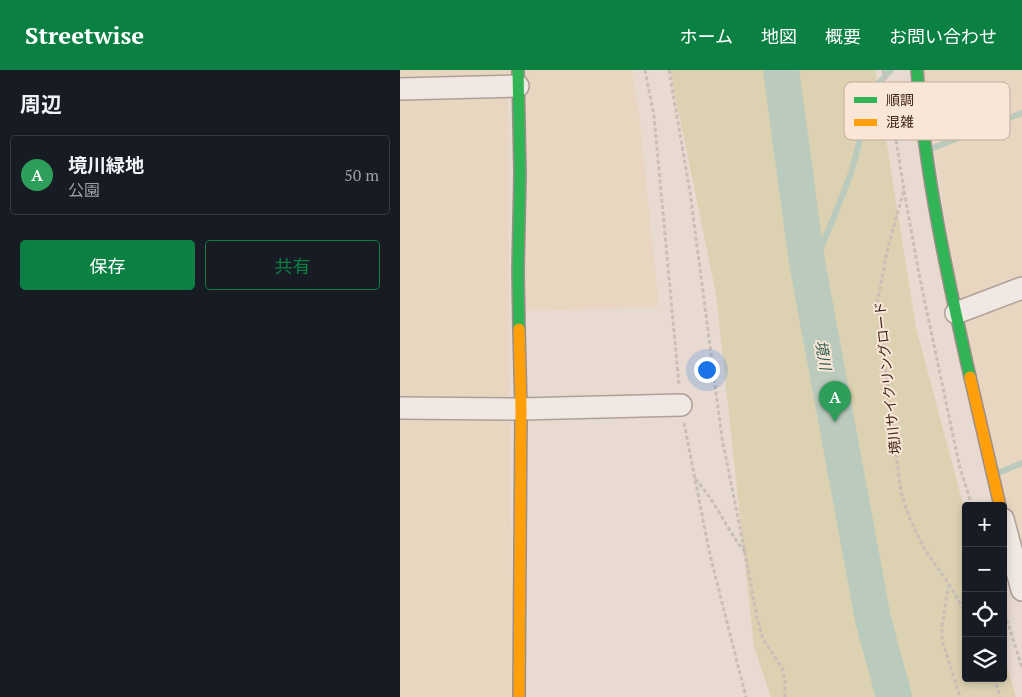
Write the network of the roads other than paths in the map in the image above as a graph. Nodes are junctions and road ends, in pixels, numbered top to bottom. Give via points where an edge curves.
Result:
1 (518, 78) edge
2 (400, 89) edge
3 (924, 140) edge
4 (1022, 288) edge
5 (956, 314) junction
6 (681, 405) dead end
7 (400, 408) edge
8 (521, 409) junction
9 (999, 502) edge
10 (1007, 534) edge
11 (1022, 590) edge
12 (519, 697) edge

1 - 2 street
1 - 8 street
3 - 5 street
4 - 5 street
5 - 9 street
6 - 8 street
7 - 8 street
8 - 12 street
10 - 11 street

